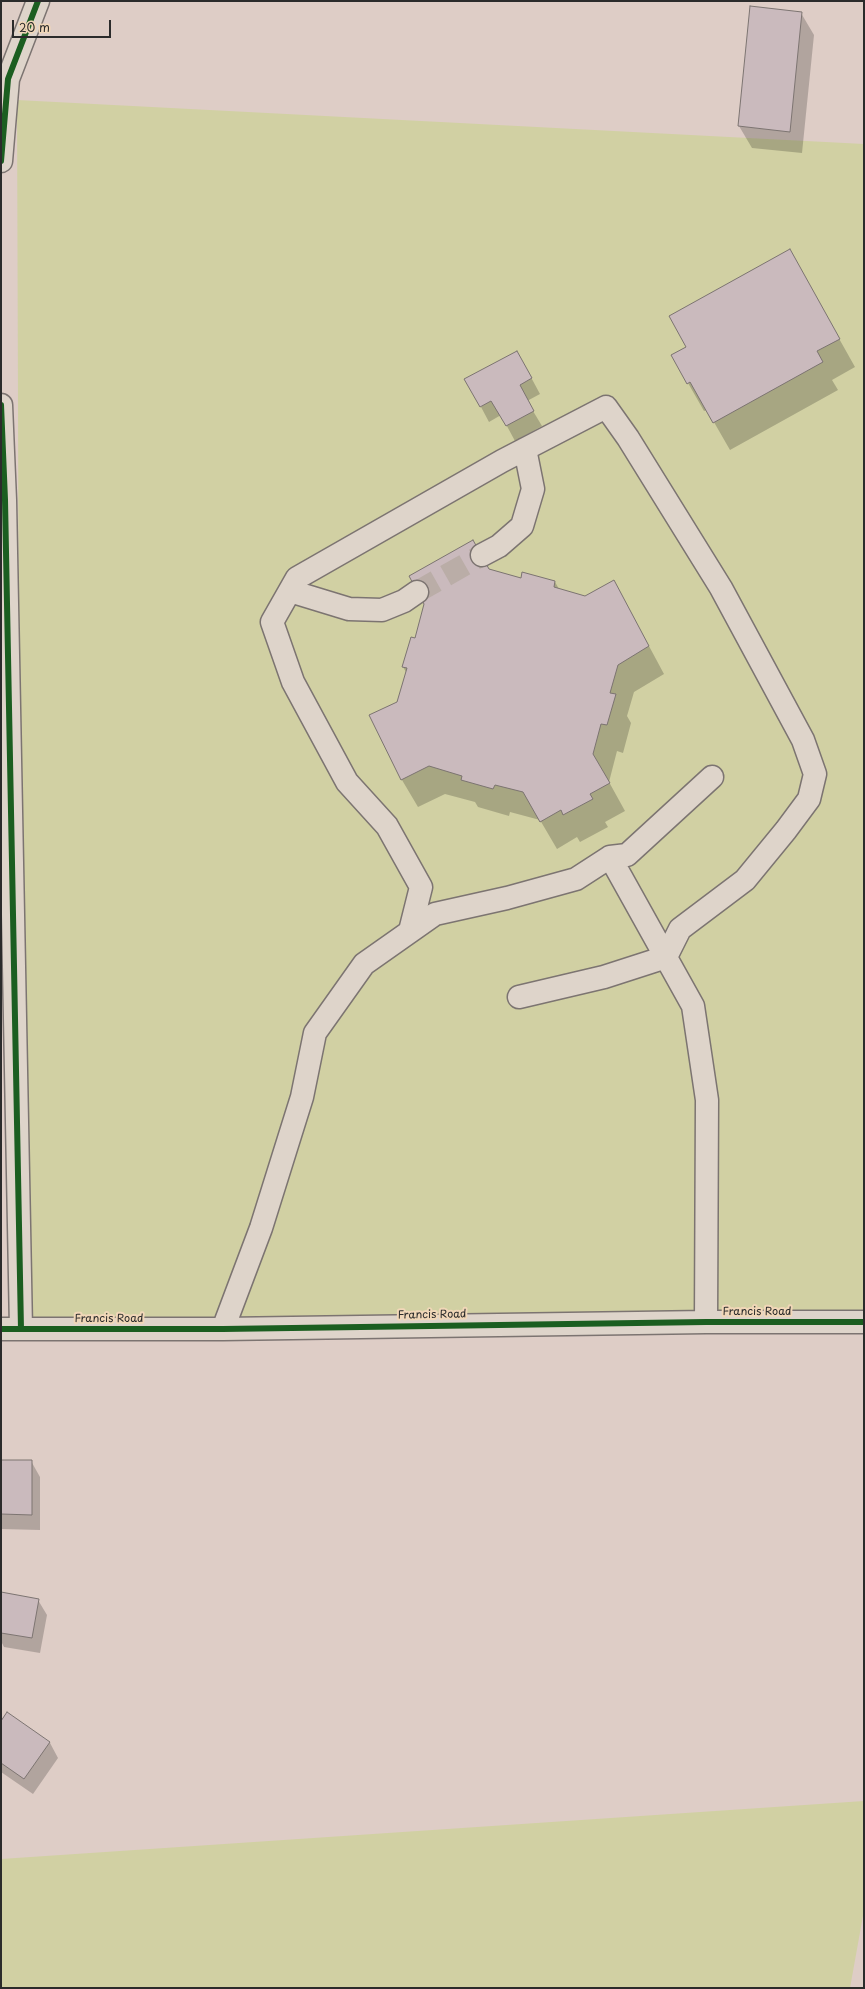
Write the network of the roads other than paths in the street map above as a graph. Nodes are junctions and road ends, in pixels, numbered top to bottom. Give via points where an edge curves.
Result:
1 (38, 1) edge
2 (1, 161) edge
3 (1, 405) edge
4 (525, 449) junction
5 (482, 555) tunnel mouth
6 (290, 591) junction
7 (417, 592) tunnel mouth
8 (712, 778) dead end
9 (610, 857) junction
10 (410, 931) junction
11 (666, 957) junction
12 (519, 997) dead end
13 (706, 1322) junction
14 (864, 1322) edge
15 (11, 1329) edge
16 (223, 1329) junction

1 - 2 street via 8,79
3 - 15 street via 5,500
4 - 5 street via 533,489 522,526 499,546
4 - 6 street via 297,578
4 - 11 street via 606,407 721,588 803,740 816,774 809,799 786,830 745,880 680,929
6 - 7 street via 349,609 382,610 404,601
6 - 10 street via 272,622 293,682 347,782 387,826 421,887
8 - 9 street via 627,855
9 - 10 street via 576,879 435,914
9 - 11 street
10 - 16 street via 364,964 315,1033 302,1097 261,1228
11 - 12 street via 604,977
11 - 13 street via 693,1006 707,1100
13 - 14 street, Francis Road
13 - 16 street, Francis Road
15 - 16 street, Francis Road

